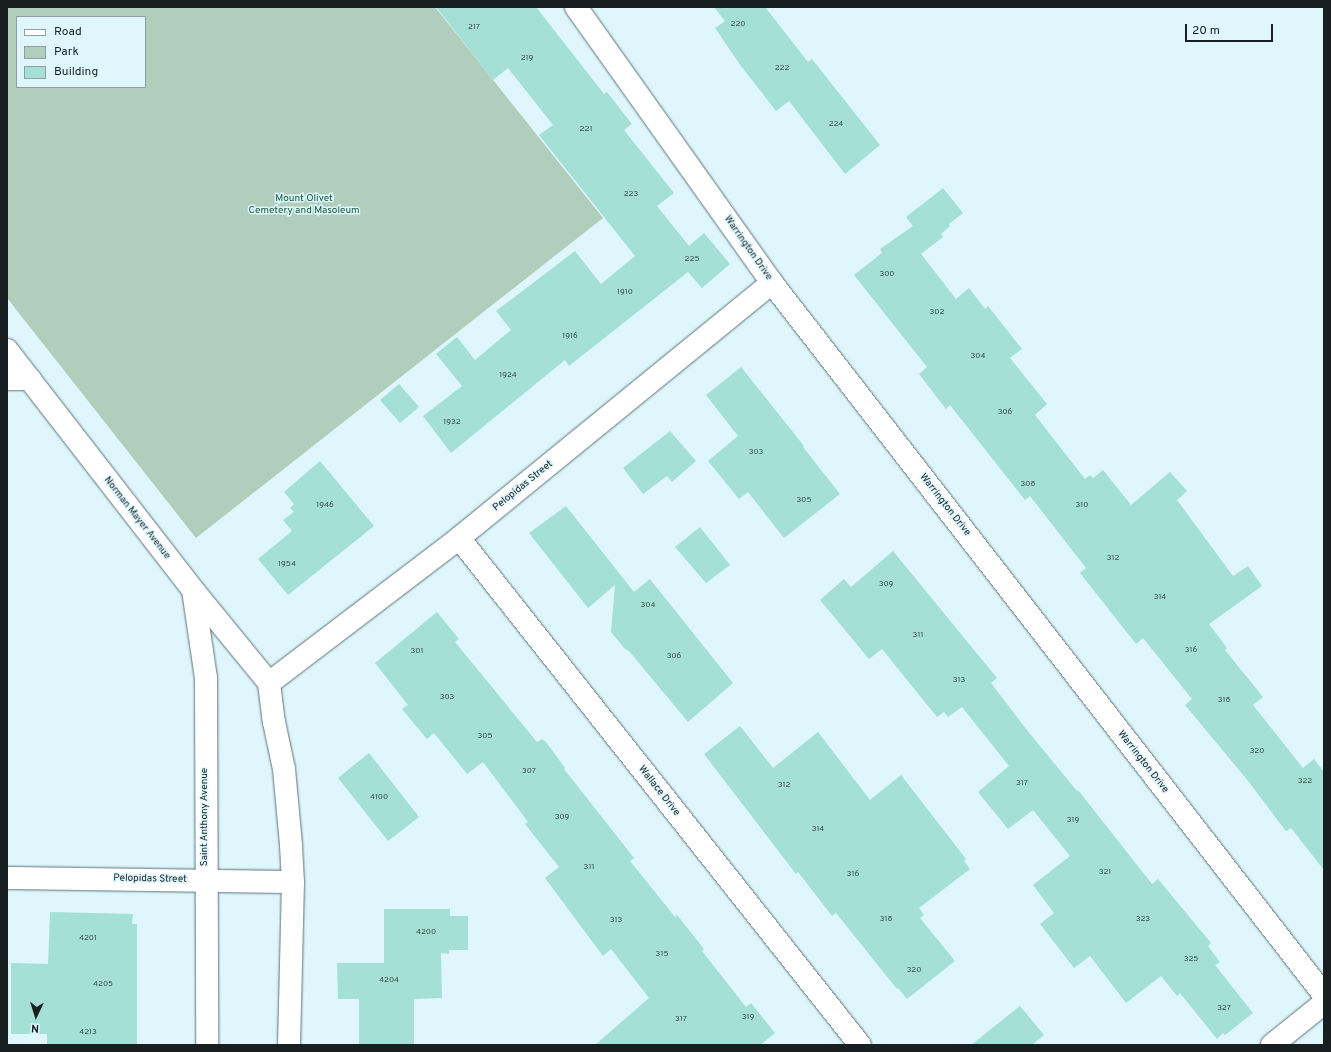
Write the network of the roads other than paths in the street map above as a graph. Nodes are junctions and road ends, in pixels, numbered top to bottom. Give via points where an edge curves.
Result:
1 (576, 7) edge
2 (772, 283) junction
3 (7, 350) edge
4 (7, 379) edge
5 (30, 379) junction
6 (459, 538) junction
7 (193, 590) junction
8 (269, 683) junction
9 (7, 878) edge
10 (205, 880) junction
11 (293, 882) junction
12 (1324, 995) edge
13 (1324, 1004) edge
14 (207, 1045) edge
15 (289, 1045) edge
16 (860, 1045) edge
17 (1272, 1045) edge

1 - 2 street, Warrington Drive
2 - 6 street, Pelopidas Street
2 - 12 street, Warrington Drive
3 - 5 street, Norman Mayer Avenue
4 - 5 street
5 - 7 street, Norman Mayer Avenue
6 - 8 street, Pelopidas Street
6 - 16 street, Wallace Drive
7 - 8 street, Norman Mayer Avenue
7 - 10 street, Saint Anthony Avenue via 206,678
8 - 11 street via 289,804
9 - 10 street, Pelopidas Street
10 - 11 street, Pelopidas Street
10 - 14 street, Saint Anthony Avenue
11 - 15 street
13 - 17 street

